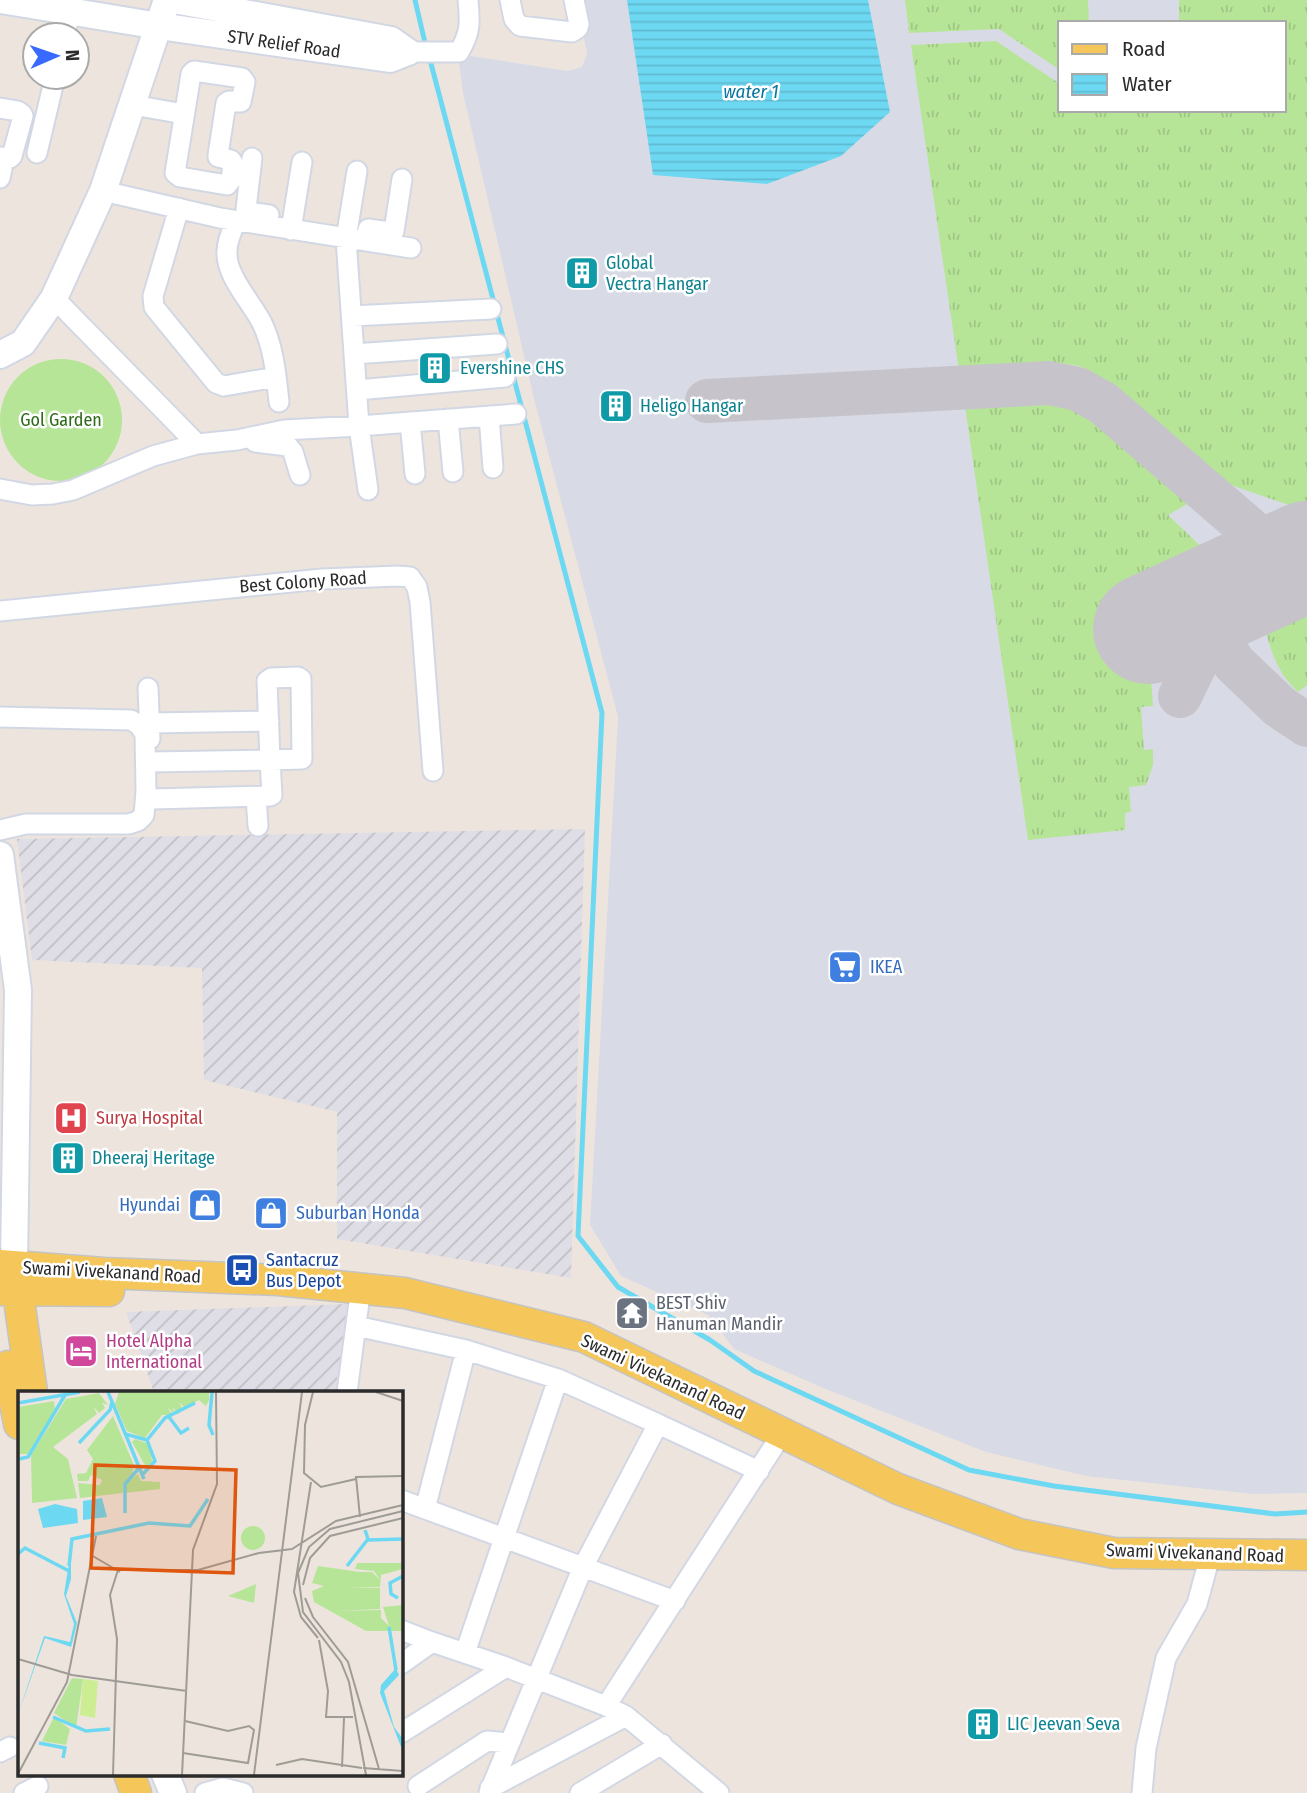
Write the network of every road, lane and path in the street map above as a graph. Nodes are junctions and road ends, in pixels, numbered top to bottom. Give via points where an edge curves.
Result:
1 (1, 0) edge
2 (167, 0) edge
3 (174, 0) edge
4 (468, 0) edge
5 (509, 0) edge
6 (574, 0) edge
7 (61, 21) edge
8 (91, 24) edge
9 (159, 26) junction
10 (316, 37) junction
11 (412, 53) joint
12 (57, 91) edge
13 (133, 105) junction
14 (0, 108) edge
15 (184, 114) junction
16 (37, 153) dead end
17 (0, 157) edge
18 (252, 158) dead end
19 (302, 162) dead end
20 (0, 164) edge
21 (357, 171) dead end
22 (0, 178) edge
23 (402, 179) dead end
24 (103, 191) junction
25 (183, 209) junction
26 (236, 220) junction
27 (292, 224) junction
28 (347, 232) junction
29 (411, 248) dead end
30 (174, 251) dead end
31 (54, 298) junction
32 (491, 309) dead end
33 (352, 316) junction
34 (497, 344) dead end
35 (354, 354) junction
36 (0, 355) edge
37 (272, 374) junction
38 (505, 377) dead end
39 (357, 390) junction
40 (279, 402) dead end
41 (516, 414) dead end
42 (489, 416) junction
43 (448, 419) junction
44 (410, 422) junction
45 (359, 426) junction
46 (237, 440) junction
47 (197, 444) junction
48 (494, 468) dead end
49 (453, 472) dead end
50 (415, 474) dead end
51 (300, 475) dead end
52 (0, 489) edge
53 (368, 491) dead end
54 (0, 611) edge
55 (148, 688) dead end
56 (0, 717) edge
57 (269, 721) junction
58 (149, 723) junction
59 (271, 760) junction
60 (151, 762) junction
61 (433, 771) dead end
62 (256, 797) junction
63 (152, 799) junction
64 (258, 826) dead end
65 (0, 830) edge
66 (0, 855) edge
67 (7, 983) edge
68 (0, 1066) edge
69 (8, 1278) edge
70 (359, 1306) junction
71 (0, 1320) edge
72 (526, 1331) junction
73 (467, 1350) junction
74 (558, 1379) junction
75 (32, 1391) edge
76 (347, 1391) edge
77 (18, 1419) edge
78 (658, 1424) junction
79 (766, 1459) junction
80 (402, 1500) edge
81 (425, 1509) junction
82 (505, 1538) junction
83 (1307, 1555) edge
84 (1208, 1566) junction
85 (583, 1567) junction
86 (1307, 1574) edge
87 (675, 1601) junction
88 (402, 1630) edge
89 (432, 1642) junction
90 (465, 1653) junction
91 (402, 1663) edge
92 (506, 1667) junction
93 (536, 1679) junction
94 (606, 1706) junction
95 (626, 1716) junction
96 (402, 1731) edge
97 (509, 1743) junction
98 (662, 1744) junction
99 (115, 1776) edge
100 (130, 1776) edge
101 (142, 1776) edge
102 (166, 1776) edge
103 (418, 1786) dead end
104 (593, 1790) edge
105 (489, 1791) edge
106 (122, 1793) edge
107 (136, 1793) edge
108 (148, 1793) edge
109 (173, 1793) edge
110 (205, 1793) edge
111 (243, 1793) edge
112 (719, 1793) edge
113 (1142, 1793) edge

1 - 7 street, STV Relief Road
2 - 9 street
3 - 10 street
4 - 11 street via 470,23 459,52
5 - 6 street via 520,26 572,32 579,24
8 - 9 street, STV Relief Road
9 - 10 street, STV Relief Road
9 - 13 street
10 - 11 street, STV Relief Road via 390,59
12 - 16 street
13 - 15 street
13 - 24 street
14 - 17 street via 23,116 12,156
15 - 15 street via 194,71 244,79 241,102 226,103 218,157 233,163 227,185 176,174
18 - 27 street via 246,211
19 - 27 street
20 - 22 street
21 - 28 street
23 - 28 street via 393,232
24 - 25 street
24 - 31 street
25 - 26 street
25 - 30 street
25 - 37 street via 153,296 154,307 216,383 224,386
26 - 27 street
26 - 37 street via 227,260 261,322 273,355
27 - 28 street
28 - 29 street
28 - 33 street
31 - 36 street via 23,343
31 - 47 street
32 - 33 street
33 - 35 street
34 - 35 street
35 - 39 street
37 - 40 street
38 - 39 street
39 - 45 street
41 - 42 street
42 - 43 street
42 - 48 street
43 - 44 street
43 - 49 street
44 - 45 street
44 - 50 street
45 - 46 street via 284,430
45 - 53 street
46 - 47 street
46 - 51 street via 288,446
47 - 52 street via 153,456 73,490 32,495
54 - 61 street, Best Colony Road via 322,579 410,577 420,601
55 - 58 street
56 - 65 street via 131,720 145,734 146,791 144,815 129,824 26,824
57 - 58 street
57 - 59 street
57 - 59 street via 269,678 300,678 302,759
58 - 60 street
59 - 60 street
59 - 62 street via 272,795
60 - 63 street
62 - 63 street
62 - 64 street
63 - 65 street via 152,824 147,831
66 - 67 street
67 - 68 street
67 - 69 street
69 - 70 main road, Swami Vivekanand Road via 175,1285
69 - 75 main road
70 - 72 main road, Swami Vivekanand Road
70 - 73 street
70 - 76 street
71 - 77 main road
72 - 79 main road, Swami Vivekanand Road via 588,1355
72 - 84 main road, Swami Vivekanand Road via 584,1337 898,1489 1018,1534
73 - 74 street
73 - 81 street
74 - 78 street
74 - 82 street
78 - 79 street
78 - 85 street
79 - 84 main road, Swami Vivekanand Road via 1032,1556 1119,1570
79 - 87 street
80 - 81 street
81 - 82 street
82 - 85 street
82 - 90 street
83 - 84 main road, Swami Vivekanand Road
84 - 86 main road, Swami Vivekanand Road
84 - 113 street via 1197,1604 1166,1658 1146,1748
85 - 87 street
85 - 93 street
87 - 94 street
88 - 89 street
89 - 90 street
89 - 91 street
90 - 92 street
92 - 93 street
92 - 96 street
93 - 94 street
93 - 97 street
94 - 95 street
95 - 98 street
95 - 105 street
97 - 103 street via 487,1741
97 - 105 street
98 - 104 street
98 - 112 street
99 - 106 street
100 - 107 main road
101 - 108 main road
102 - 109 street
110 - 111 street via 223,1788

